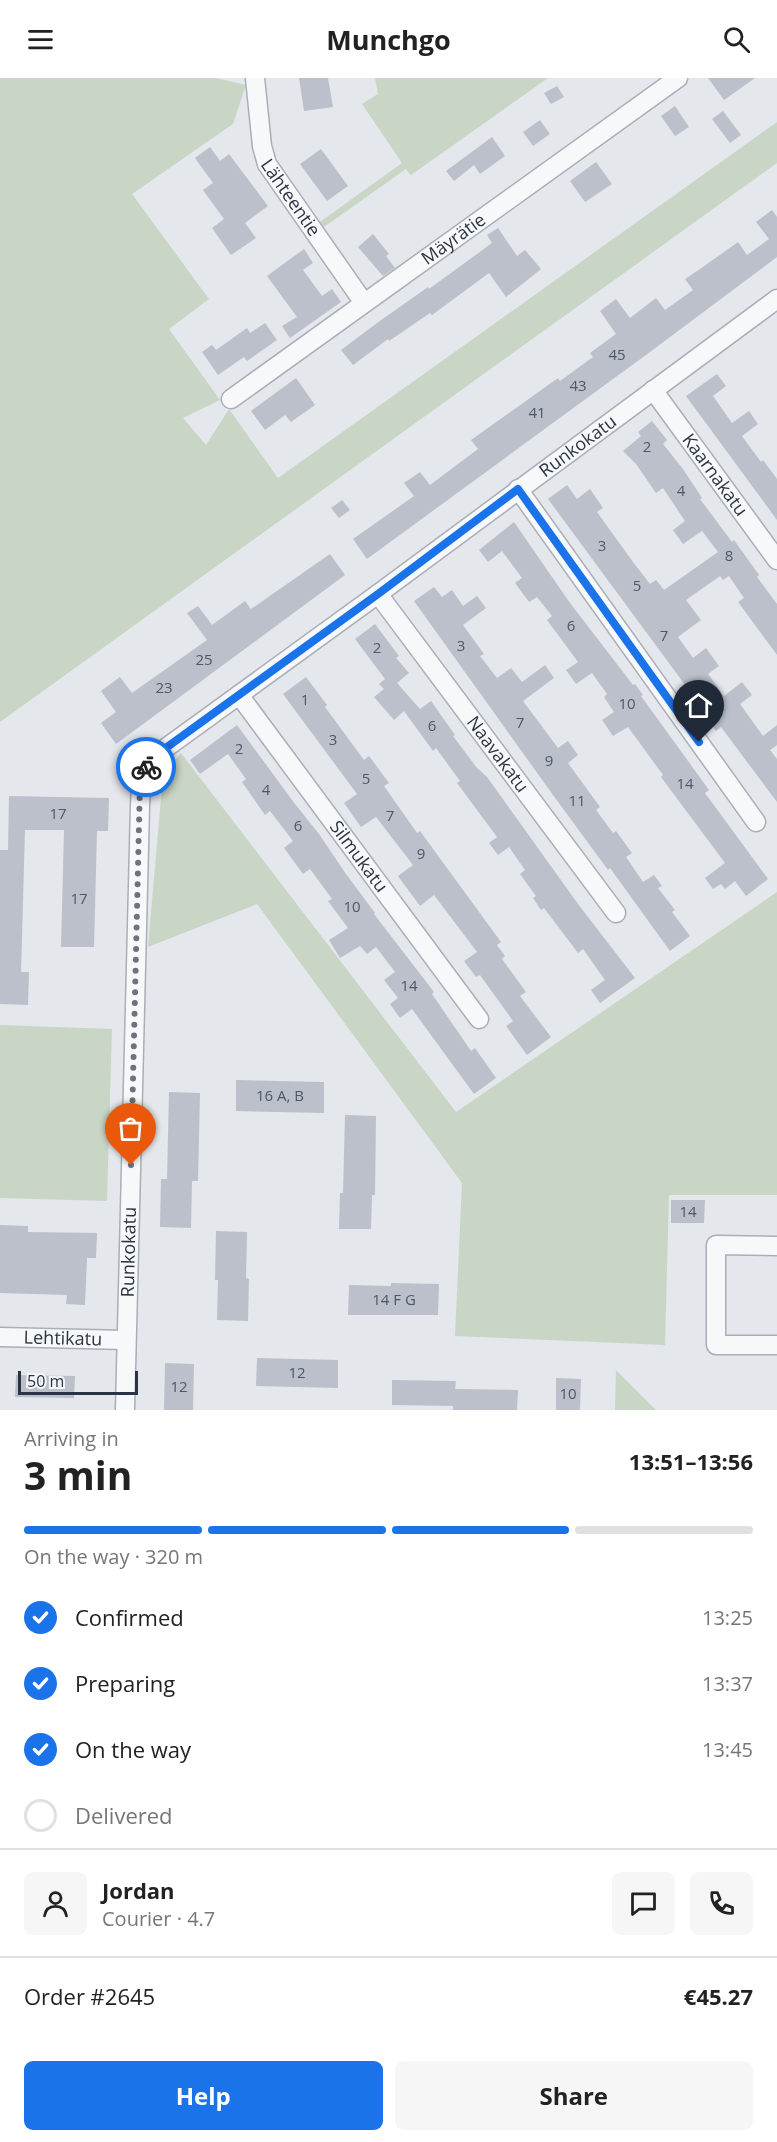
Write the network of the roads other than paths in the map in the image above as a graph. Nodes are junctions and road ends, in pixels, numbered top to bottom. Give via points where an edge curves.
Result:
1 (255, 78) edge
2 (678, 78) edge
3 (777, 299) edge
4 (364, 303) junction
5 (653, 390) junction
6 (231, 399) dead end
7 (518, 489) junction
8 (777, 560) edge
9 (378, 594) junction
10 (239, 695) junction
11 (756, 822) dead end
12 (616, 913) dead end
13 (479, 1019) dead end
14 (777, 1246) edge
15 (0, 1337) edge
16 (126, 1340) junction
17 (777, 1345) edge
18 (125, 1410) edge

1 - 4 street, Lähteentie via 267,164
2 - 4 street, Mäyrätie
3 - 5 street, Runkokatu
4 - 6 street, Mäyrätie
5 - 7 street, Runkokatu
5 - 8 street, Kaarnakatu
7 - 9 street, Runkokatu
7 - 11 street
9 - 10 street, Runkokatu
9 - 12 street, Naavakatu
10 - 13 street, Silmukatu
10 - 16 street, Runkokatu via 159,752 144,769 140,782
14 - 17 street via 717,1245 716,1345
15 - 16 street, Lehtikatu
16 - 18 street, Runkokatu

